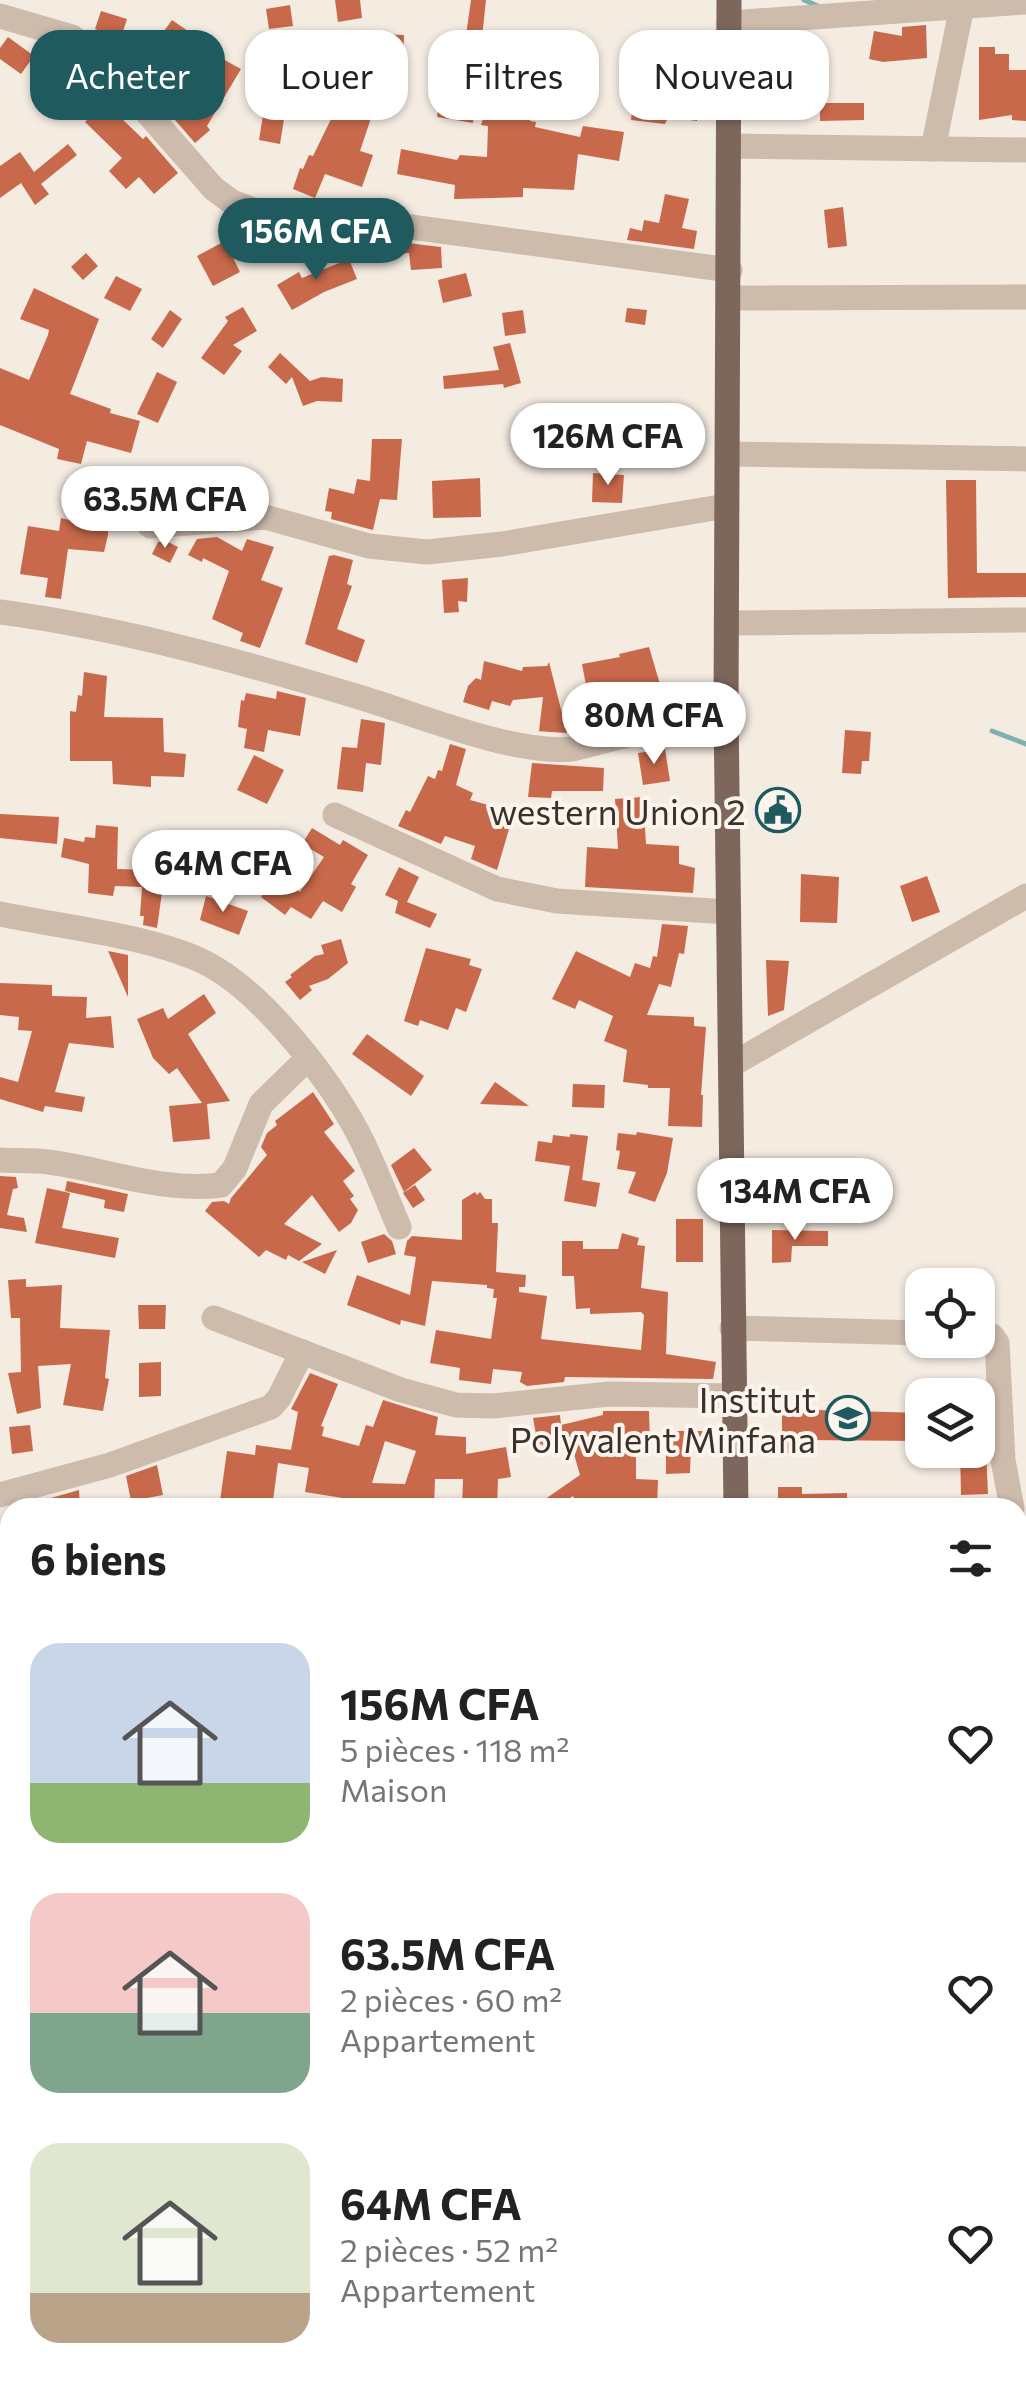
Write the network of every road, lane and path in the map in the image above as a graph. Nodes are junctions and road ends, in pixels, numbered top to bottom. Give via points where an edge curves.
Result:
1 (1026, 2) edge
2 (962, 6) junction
3 (729, 12) edge
4 (0, 16) edge
5 (730, 146) junction
6 (933, 150) junction
7 (1026, 150) edge
8 (730, 270) junction
9 (729, 298) junction
10 (1026, 298) edge
11 (727, 454) junction
12 (1026, 459) edge
13 (726, 506) junction
14 (150, 526) dead end
15 (0, 612) edge
16 (1026, 620) edge
17 (728, 623) junction
18 (726, 710) junction
19 (335, 814) dead end
20 (1026, 896) edge
21 (728, 912) junction
22 (0, 914) edge
23 (307, 1059) junction
24 (731, 1066) junction
25 (0, 1160) edge
26 (400, 1227) dead end
27 (214, 1318) dead end
28 (732, 1328) junction
29 (905, 1333) edge
30 (995, 1340) edge
31 (302, 1352) junction
32 (734, 1396) junction
33 (0, 1495) edge
34 (736, 1498) edge
35 (1010, 1498) edge

1 - 2 street
2 - 3 street
2 - 6 street
3 - 5 main road
4 - 8 street via 72,37 94,52 214,189 253,210
5 - 6 street
5 - 8 main road
6 - 7 street
8 - 9 main road
9 - 10 street
9 - 11 main road
11 - 12 street
11 - 13 main road
13 - 14 street via 426,552 370,546 265,517
13 - 17 main road
15 - 18 street via 66,620 235,662 551,752
16 - 17 street
17 - 18 main road
18 - 21 main road
19 - 21 street via 497,888 557,900
20 - 24 street
21 - 24 main road
22 - 23 street via 201,961 236,982
23 - 25 street via 261,1104 236,1168 221,1185
23 - 26 street via 362,1141
24 - 28 main road
27 - 31 street
28 - 29 street
28 - 32 main road
30 - 35 street
31 - 32 street via 401,1390 473,1406 609,1394
31 - 33 street via 271,1407 110,1466
32 - 34 main road

